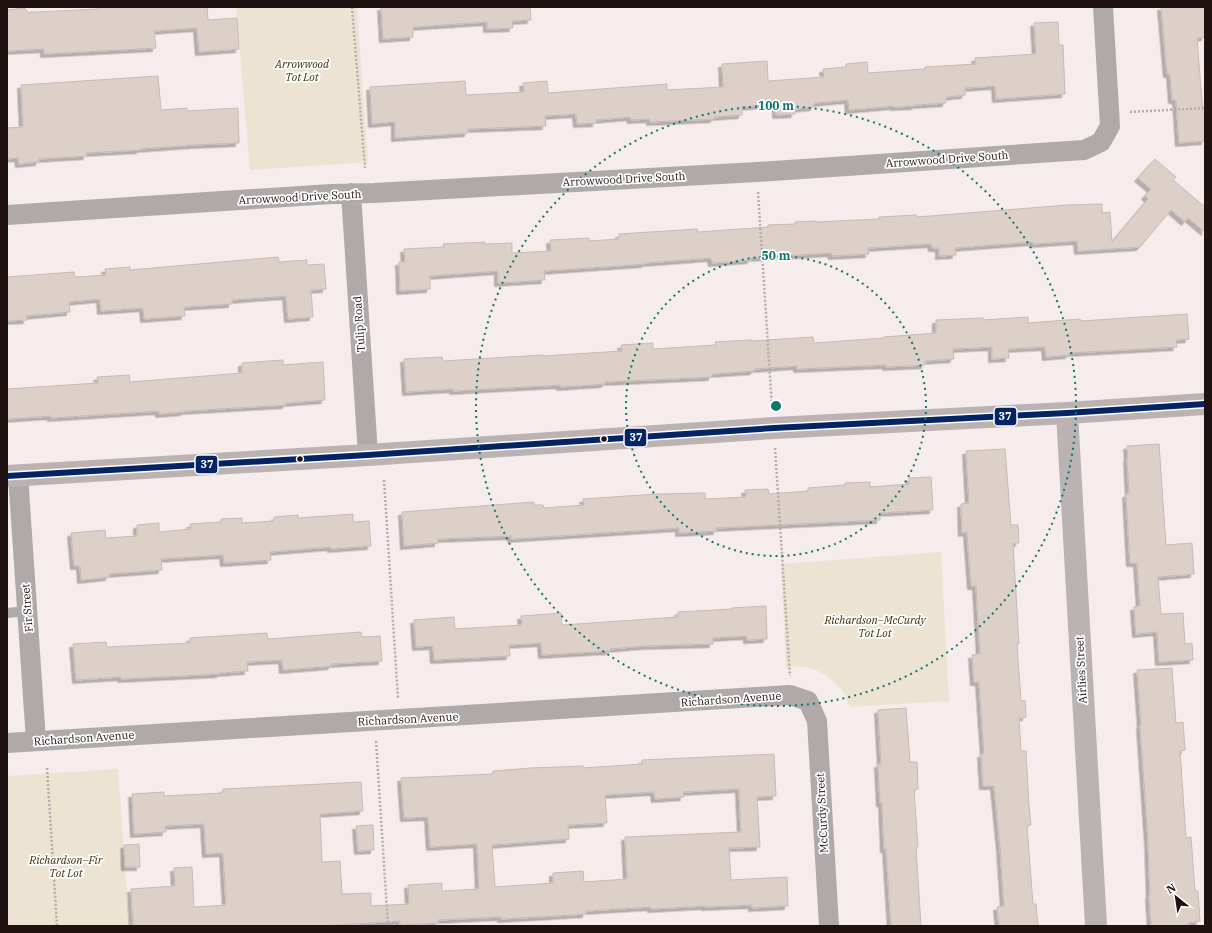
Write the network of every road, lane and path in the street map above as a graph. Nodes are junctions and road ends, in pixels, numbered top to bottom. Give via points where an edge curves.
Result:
1 (352, 7) edge
2 (1103, 7) edge
3 (1205, 108) edge
4 (1109, 113) junction
5 (365, 168) dead end
6 (351, 193) junction
7 (7, 215) edge
8 (1205, 404) edge
9 (1067, 413) junction
10 (368, 455) junction
11 (13, 475) edge
12 (384, 480) dead end
13 (27, 611) junction
14 (7, 613) edge
15 (808, 702) joint
16 (375, 720) junction
17 (400, 720) junction
18 (36, 741) junction
19 (7, 743) edge
20 (47, 768) dead end
21 (57, 926) edge
22 (388, 926) edge
23 (829, 926) edge
24 (1096, 926) edge

1 - 5 path
2 - 4 street, Arrowwood Drive South
3 - 4 path
4 - 6 street, Arrowwood Drive South via 1110,126 1101,142 1084,150 749,172
6 - 7 street, Arrowwood Drive South
6 - 10 street, Tulip Road
8 - 9 street
9 - 10 street via 774,428
9 - 24 street, Airlies Street
10 - 11 street
11 - 13 street, Fir Street
12 - 17 path
13 - 14 lane
13 - 18 street, Fir Street
15 - 17 street, Richardson Avenue via 790,695
15 - 23 street, McCurdy Street via 817,721
16 - 17 street, Richardson Avenue
16 - 18 street, Richardson Avenue
16 - 22 path
18 - 19 street, Richardson Avenue
20 - 21 path

